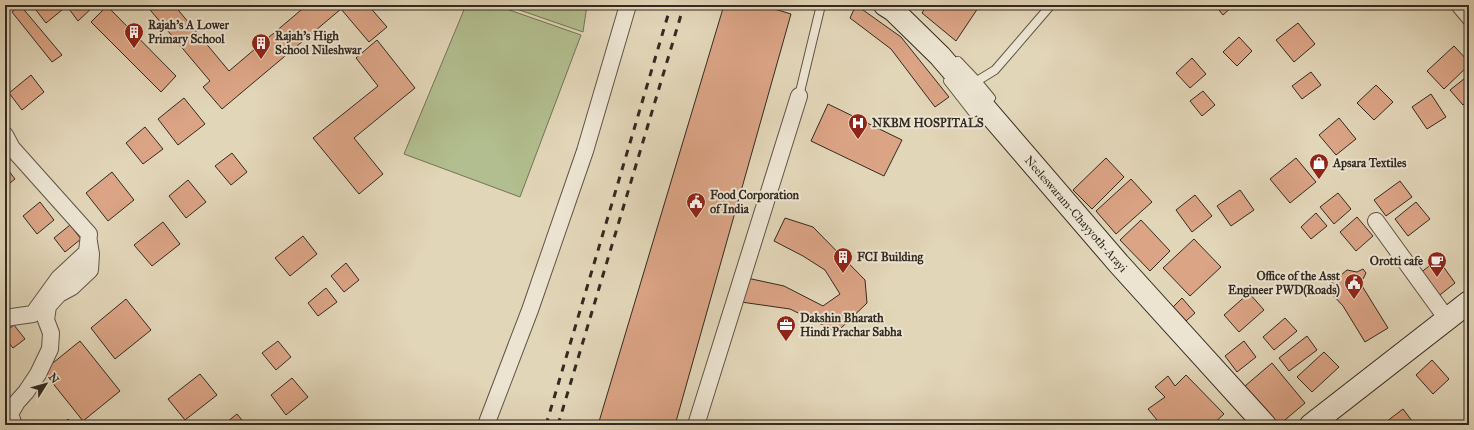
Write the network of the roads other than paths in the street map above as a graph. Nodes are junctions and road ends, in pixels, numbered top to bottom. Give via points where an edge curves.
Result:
1 (628, 5) edge
2 (821, 5) edge
3 (897, 5) edge
4 (1051, 5) edge
5 (1454, 5) edge
6 (882, 7) edge
7 (915, 19) dead end
8 (1469, 23) edge
9 (916, 45) dead end
10 (949, 52) dead end
11 (940, 72) dead end
12 (977, 81) junction
13 (799, 96) joint
14 (983, 106) junction
15 (5, 135) edge
16 (1376, 221) dead end
17 (88, 239) junction
18 (1469, 302) edge
19 (5, 318) edge
20 (1447, 319) junction
21 (14, 425) edge
22 (486, 425) edge
23 (696, 425) edge
24 (1265, 425) edge
25 (1311, 425) edge

1 - 22 street via 585,151 530,310
2 - 13 lane
3 - 7 lane
4 - 12 lane via 995,70
5 - 8 lane
6 - 9 lane
6 - 14 main road, Neeleswaram-Chayyoth-Arayi via 893,10 940,56
10 - 12 lane
11 - 14 lane via 973,112
12 - 14 lane via 990,98
13 - 23 street
14 - 24 main road, Neeleswaram-Chayyoth-Arayi via 1119,264
15 - 17 street via 12,148 89,234
16 - 20 street
17 - 19 street via 86,252 59,278 33,314
17 - 21 street via 91,254 90,270 48,306 46,320 51,333 50,349 38,374 10,414
18 - 20 main road
20 - 25 main road

